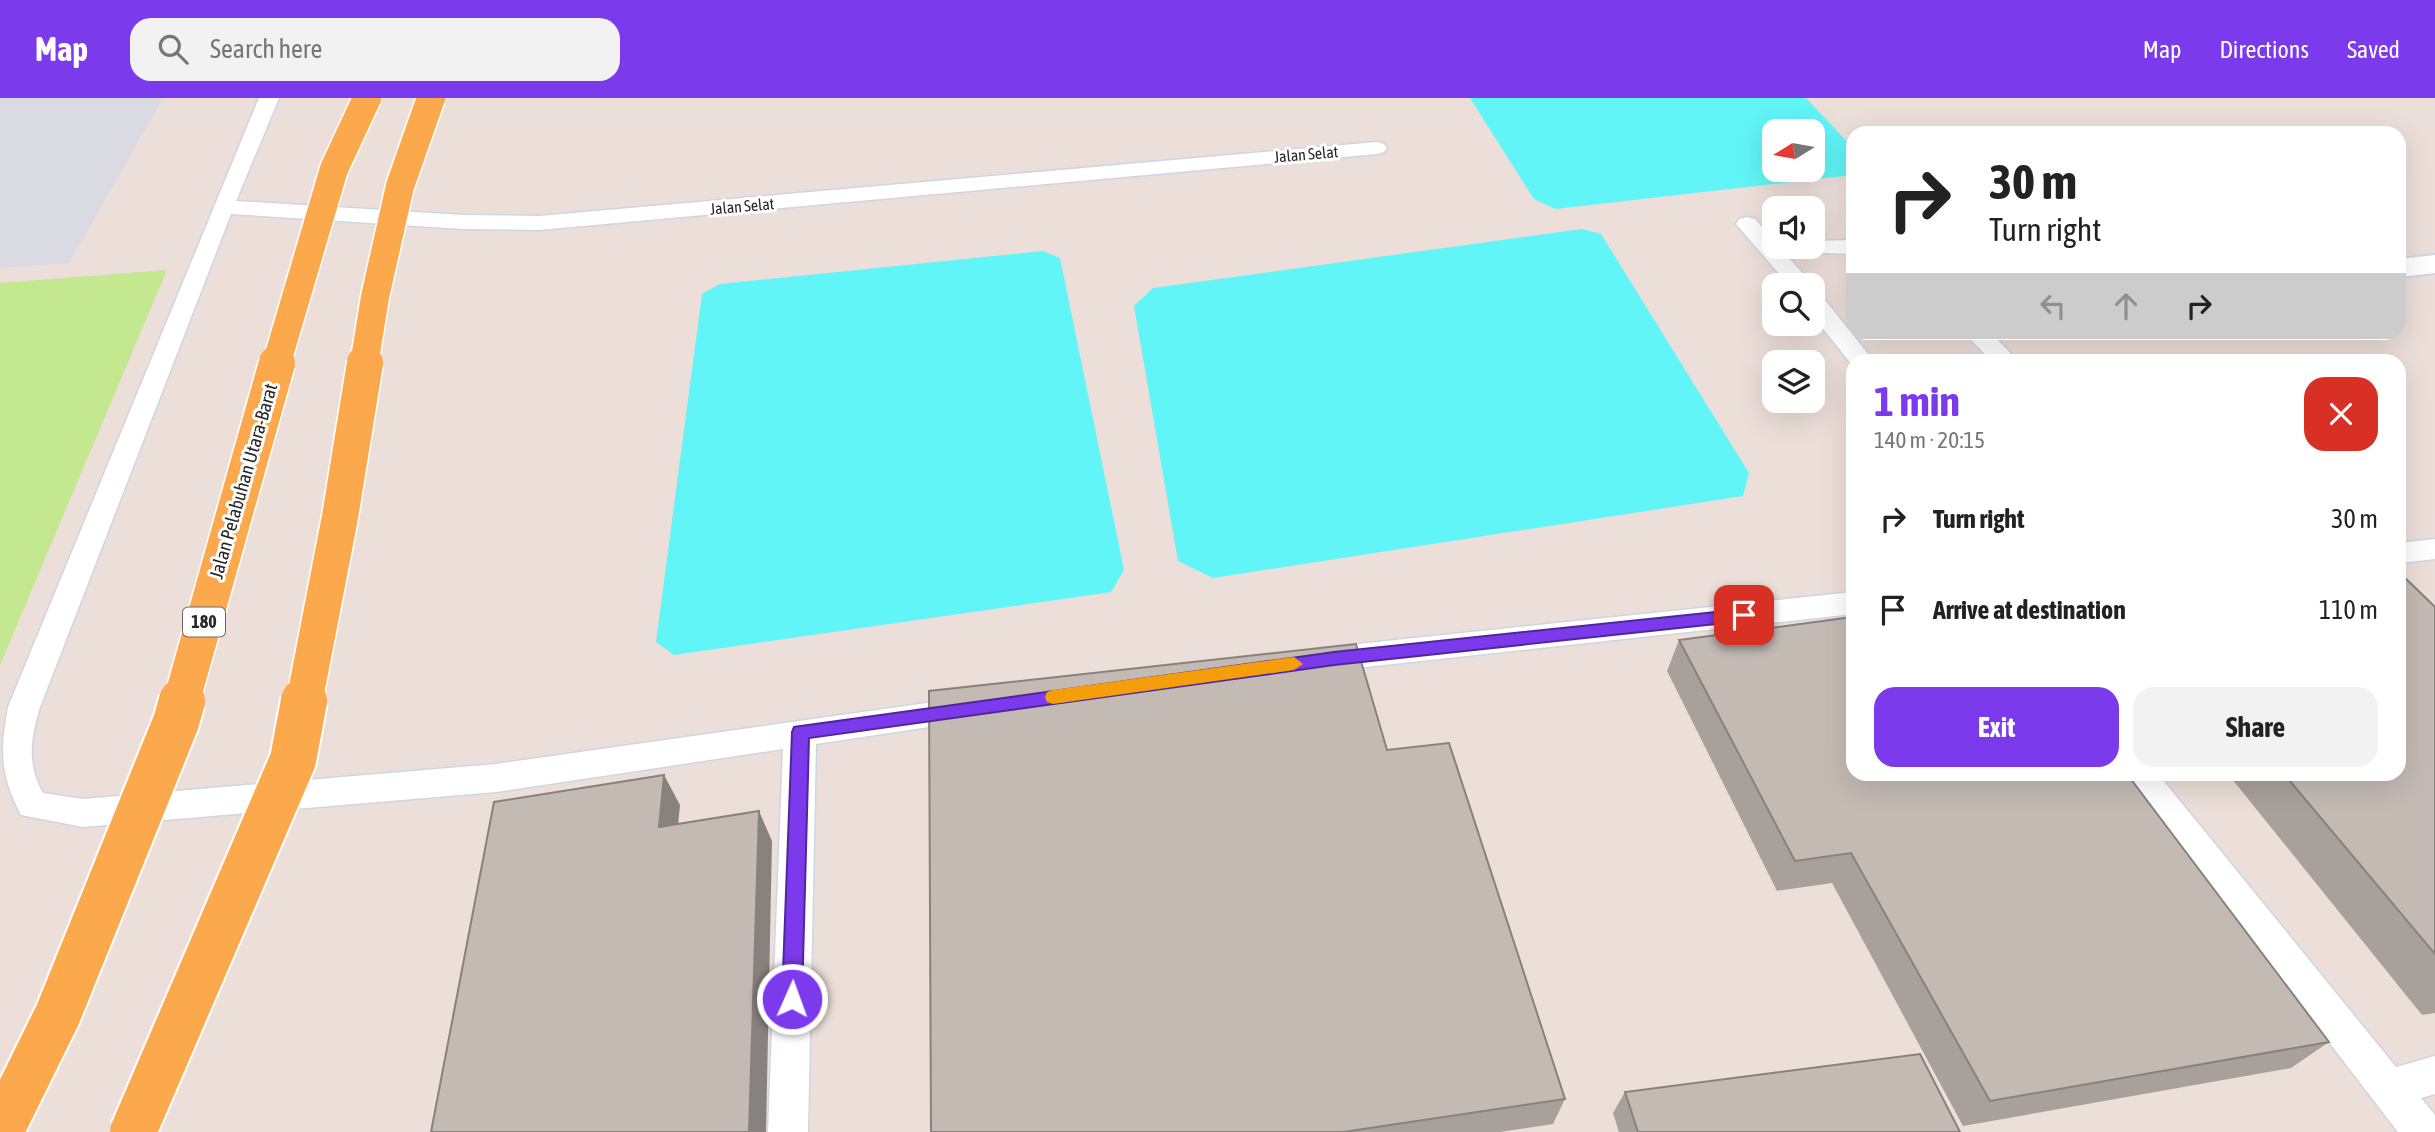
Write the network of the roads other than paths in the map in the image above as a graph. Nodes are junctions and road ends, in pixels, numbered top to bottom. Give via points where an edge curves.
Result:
1 (269, 98) edge
2 (367, 98) edge
3 (431, 98) edge
4 (1377, 148) dead end
5 (223, 207) junction
6 (1747, 224) dead end
7 (1762, 240) edge
8 (1825, 246) edge
9 (1846, 247) edge
10 (1780, 259) edge
11 (2435, 264) edge
12 (2406, 267) edge
13 (1791, 273) edge
14 (1825, 315) edge
15 (1984, 340) edge
16 (1856, 354) edge
17 (1999, 354) edge
18 (2435, 549) edge
19 (2406, 552) edge
20 (1846, 604) edge
21 (1293, 664) edge
22 (992, 705) edge
23 (800, 732) junction
24 (2145, 781) edge
25 (2435, 1075) edge
26 (2387, 1088) junction
27 (0, 1132) edge
28 (133, 1132) edge
29 (788, 1132) edge
30 (2423, 1132) edge

1 - 5 lane
2 - 27 main road, Jalan Pelabuhan Utara-Barat / 180, bridge via 334,169 310,244 176,722 58,1014
3 - 28 main road, bridge via 400,186 375,297 340,517 293,760
4 - 5 lane, Jalan Selat via 538,223
5 - 23 lane via 24,707 13,746 17,779 33,805 83,813 496,778
6 - 7 lane
8 - 9 lane
10 - 13 lane
11 - 12 street
14 - 16 lane
15 - 17 lane
18 - 19 lane
20 - 21 lane
22 - 23 lane
23 - 29 lane
24 - 26 lane
25 - 26 lane
26 - 30 lane

